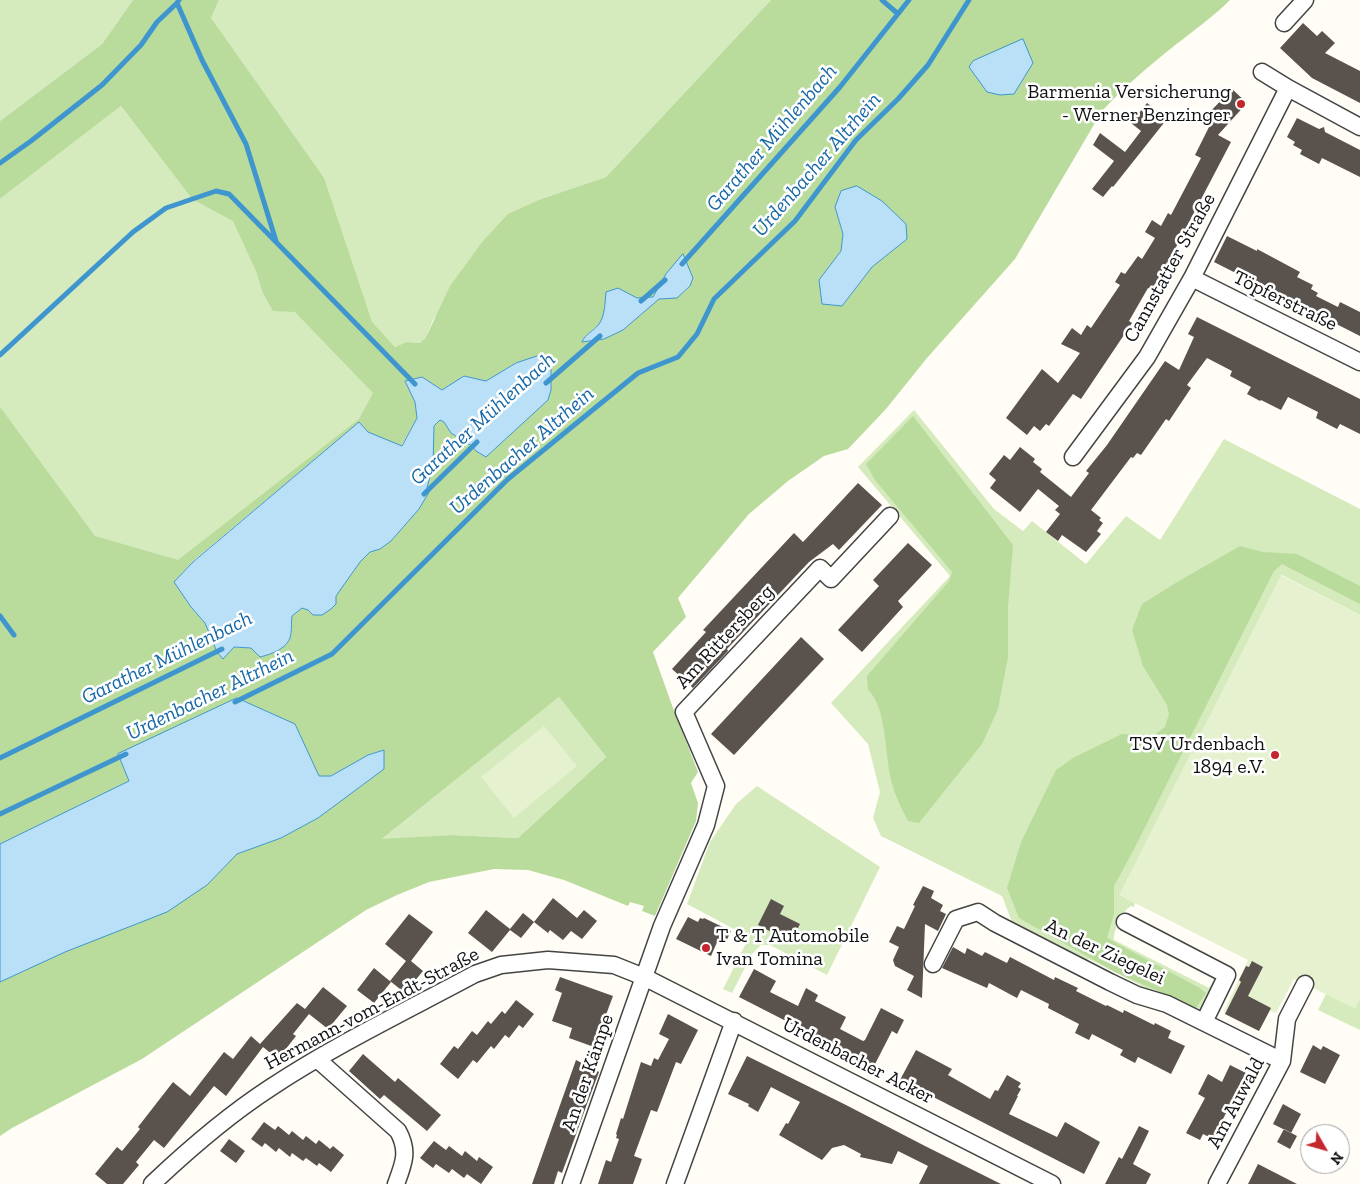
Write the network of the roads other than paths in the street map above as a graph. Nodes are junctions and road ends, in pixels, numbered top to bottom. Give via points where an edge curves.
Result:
1 (1305, 0) edge
2 (1284, 23) dead end
3 (1262, 72) dead end
4 (1288, 88) junction
5 (1360, 127) edge
6 (1192, 278) junction
7 (1360, 362) edge
8 (1073, 457) dead end
9 (890, 516) dead end
10 (1125, 922) dead end
11 (933, 964) dead end
12 (644, 977) junction
13 (1306, 984) dead end
14 (734, 1022) junction
15 (1204, 1022) junction
16 (317, 1058) junction
17 (1282, 1060) junction
18 (152, 1184) edge
19 (396, 1184) edge
20 (571, 1184) edge
21 (675, 1184) edge
22 (1052, 1184) edge
23 (1217, 1184) edge

1 - 2 street
3 - 4 street
4 - 5 street
4 - 6 street, Cannstatter Straße
6 - 7 street, Töpferstraße
6 - 8 street, Cannstatter Straße via 1147,357
9 - 12 street, Am Rittersberg via 831,579 820,568 684,712 716,786 706,825 662,926
10 - 15 street via 1227,975
11 - 15 street, An der Ziegelei via 956,919 978,912 1110,982
12 - 14 street, Urdenbacher Acker
12 - 16 street, Hermann-vom-Endt-Straße via 614,965 548,960 501,965 475,974
12 - 20 street, An der Kämpe
13 - 17 street, Am Auwald via 1287,1020
14 - 21 street
14 - 22 street, Urdenbacher Acker
15 - 17 street, An der Ziegelei
16 - 18 street, Hermann-vom-Endt-Straße via 219,1125
16 - 19 street via 398,1131 405,1150
17 - 23 street, Am Auwald

